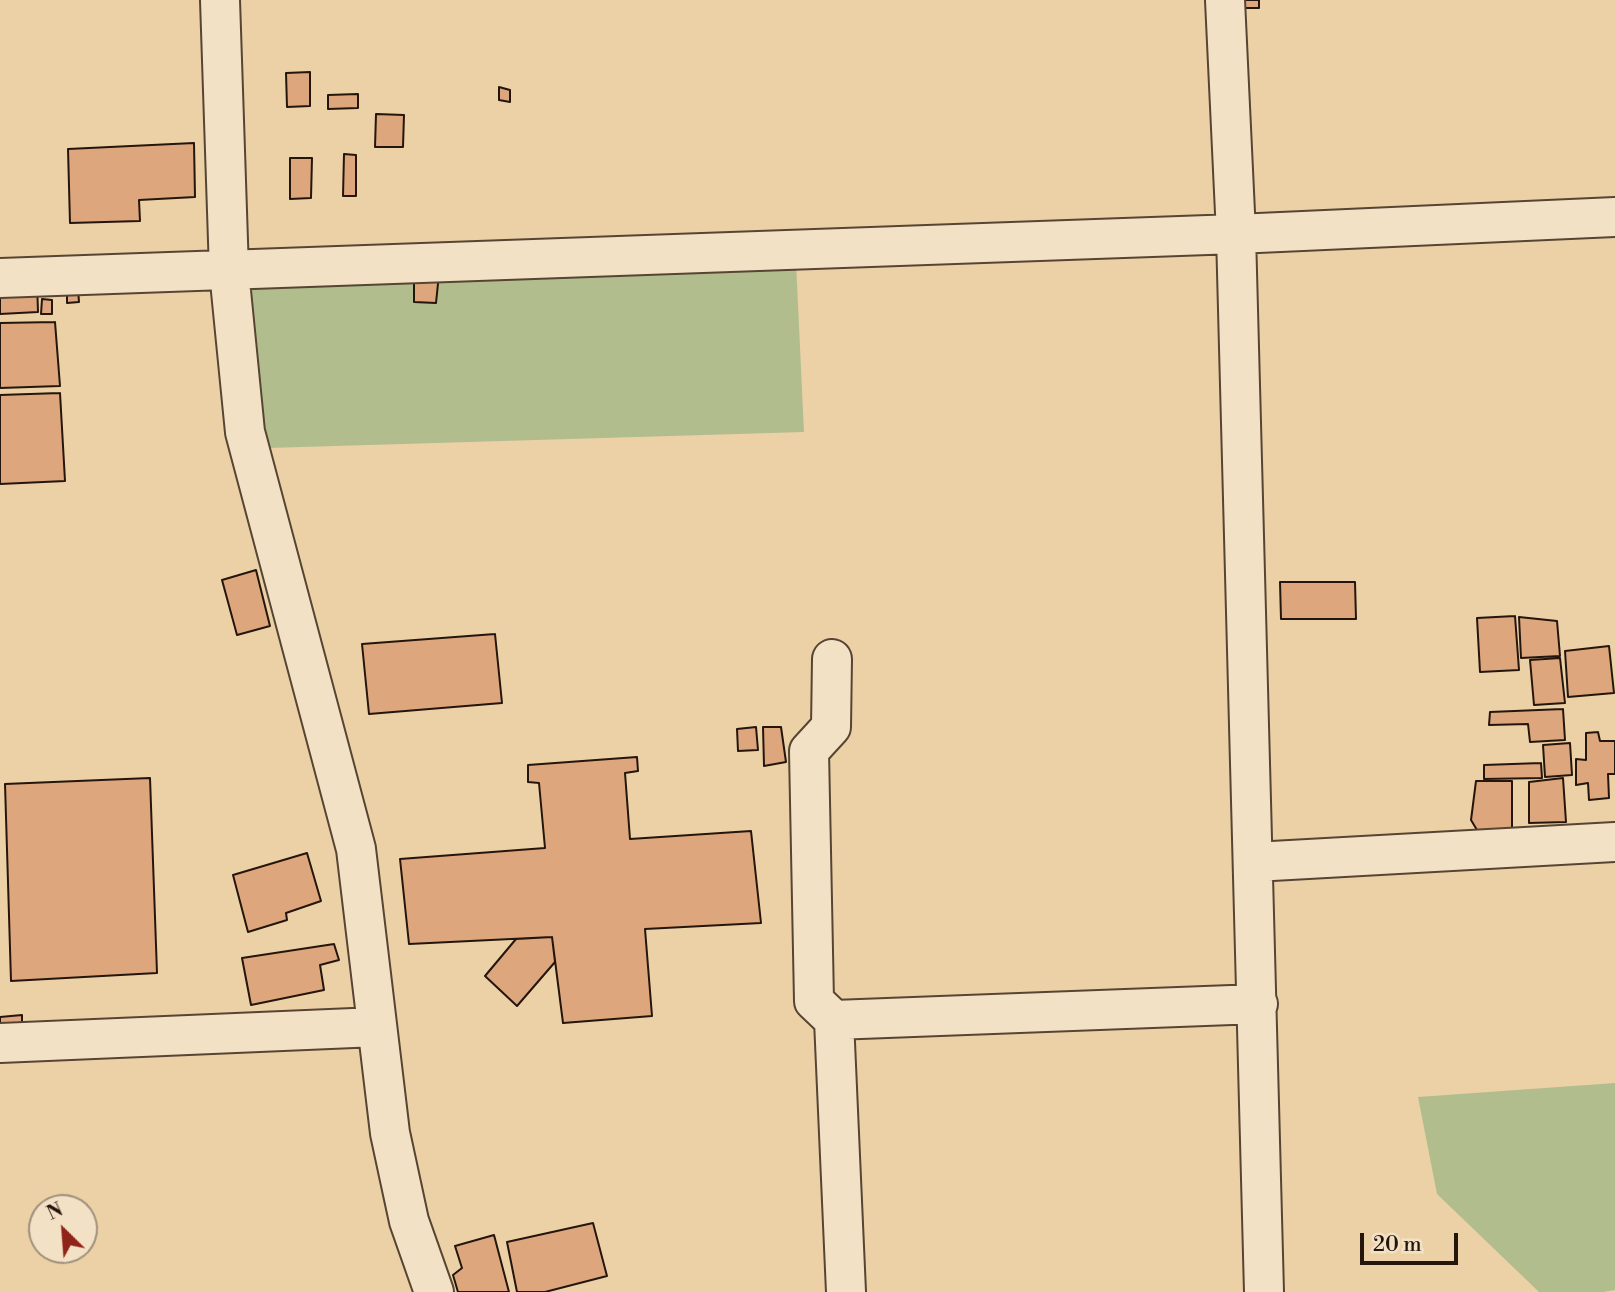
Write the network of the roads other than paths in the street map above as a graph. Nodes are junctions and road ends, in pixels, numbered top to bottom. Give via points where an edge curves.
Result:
1 (220, 0) edge
2 (1226, 0) edge
3 (1615, 217) edge
4 (1236, 234) junction
5 (229, 271) junction
6 (0, 278) edge
7 (832, 659) dead end
8 (1615, 842) edge
9 (1254, 862) junction
10 (1258, 1004) junction
11 (834, 1020) junction
12 (377, 1027) junction
13 (0, 1043) edge
14 (434, 1292) edge
15 (846, 1292) edge
16 (1265, 1292) edge

1 - 5 street
2 - 4 street
3 - 4 street
4 - 5 street
4 - 9 street
5 - 6 street
5 - 12 street via 245,432 356,849
7 - 11 street via 831,727 808,751 814,1000
8 - 9 street
9 - 10 street
10 - 11 street
10 - 16 street
11 - 15 street
12 - 13 street
12 - 14 street via 390,1132 409,1221

